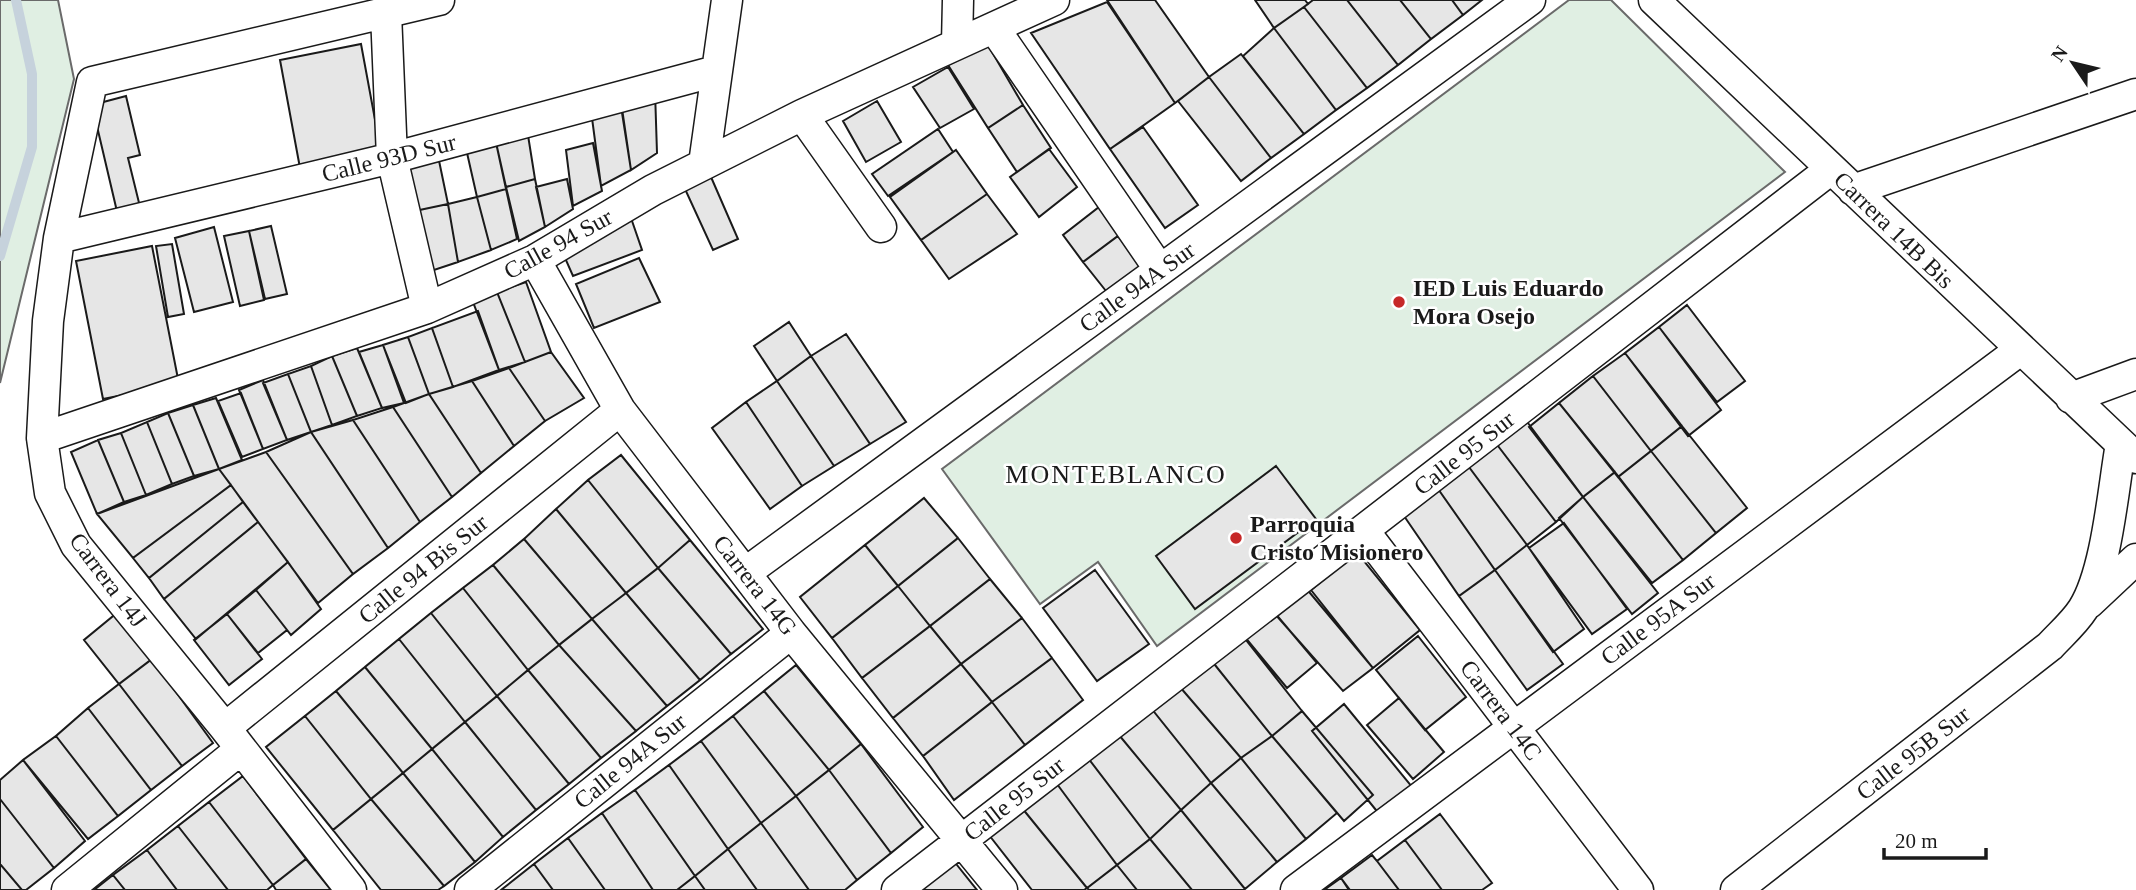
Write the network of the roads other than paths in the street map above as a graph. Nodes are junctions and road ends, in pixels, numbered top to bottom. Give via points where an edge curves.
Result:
1 (439, 0) edge
2 (727, 0) edge
3 (958, 0) edge
4 (1054, 0) edge
5 (1530, 0) edge
6 (1654, 0) edge
7 (386, 13) junction
8 (994, 28) junction
9 (957, 44) junction
10 (716, 71) junction
11 (2136, 94) edge
12 (802, 115) junction
13 (392, 158) junction
14 (704, 164) junction
15 (1831, 169) junction
16 (1853, 190) junction
17 (881, 227) dead end
18 (60, 238) junction
19 (535, 260) junction
20 (1160, 270) junction
21 (427, 308) junction
22 (2020, 350) junction
23 (2136, 374) edge
24 (2071, 398) junction
25 (620, 410) junction
26 (42, 438) junction
27 (2129, 451) edge
28 (1364, 531) junction
29 (2136, 559) edge
30 (745, 573) junction
31 (2083, 608) junction
32 (791, 633) junction
33 (1514, 726) junction
34 (233, 738) junction
35 (962, 839) junction
36 (67, 890) edge
37 (351, 890) edge
38 (470, 890) edge
39 (897, 890) edge
40 (1002, 890) edge
41 (1296, 890) edge
42 (1638, 890) edge
43 (1736, 890) edge

1 - 7 street
2 - 10 street
3 - 9 street
4 - 8 street, Calle 94 Sur
5 - 20 street, Calle 94A Sur
6 - 15 street, Carrera 14B Bis
7 - 13 street
7 - 18 street, Carrera 14J via 92,82
8 - 9 street, Calle 94 Sur
8 - 20 street
9 - 12 street, Calle 94 Sur
10 - 13 street, Calle 93D Sur
10 - 14 street
11 - 16 street
12 - 14 street, Calle 94 Sur
12 - 17 street
13 - 18 street, Calle 93D Sur
13 - 21 street
14 - 19 street, Calle 94 Sur
15 - 16 street, Carrera 14B Bis
15 - 28 street, Calle 95 Sur
16 - 22 street, Carrera 14B Bis
18 - 26 street, Carrera 14J via 48,321
19 - 21 street, Calle 94 Sur
19 - 25 street, Carrera 14G
20 - 30 street, Calle 94A Sur
21 - 26 street, Calle 94 Sur
22 - 24 street, Carrera 14B Bis
22 - 33 street, Calle 95A Sur
23 - 24 street
24 - 27 street, Carrera 14B Bis
25 - 30 street, Carrera 14G
25 - 34 street, Calle 94 Bis Sur
26 - 34 street, Carrera 14J via 50,494 76,545
27 - 31 street, Calle 95B Sur
28 - 33 street, Carrera 14C
28 - 35 street, Calle 95 Sur
29 - 31 street, Calle 95B Sur
30 - 32 street, Carrera 14G
31 - 43 street, Calle 95B Sur via 2050,646
32 - 35 street, Carrera 14G
32 - 38 street, Calle 94A Sur
33 - 41 street, Calle 95A Sur
33 - 42 street, Carrera 14C
34 - 36 street, Calle 94 Bis Sur
34 - 37 street, Carrera 14J
35 - 39 street, Calle 95 Sur
35 - 40 street, Carrera 14G

